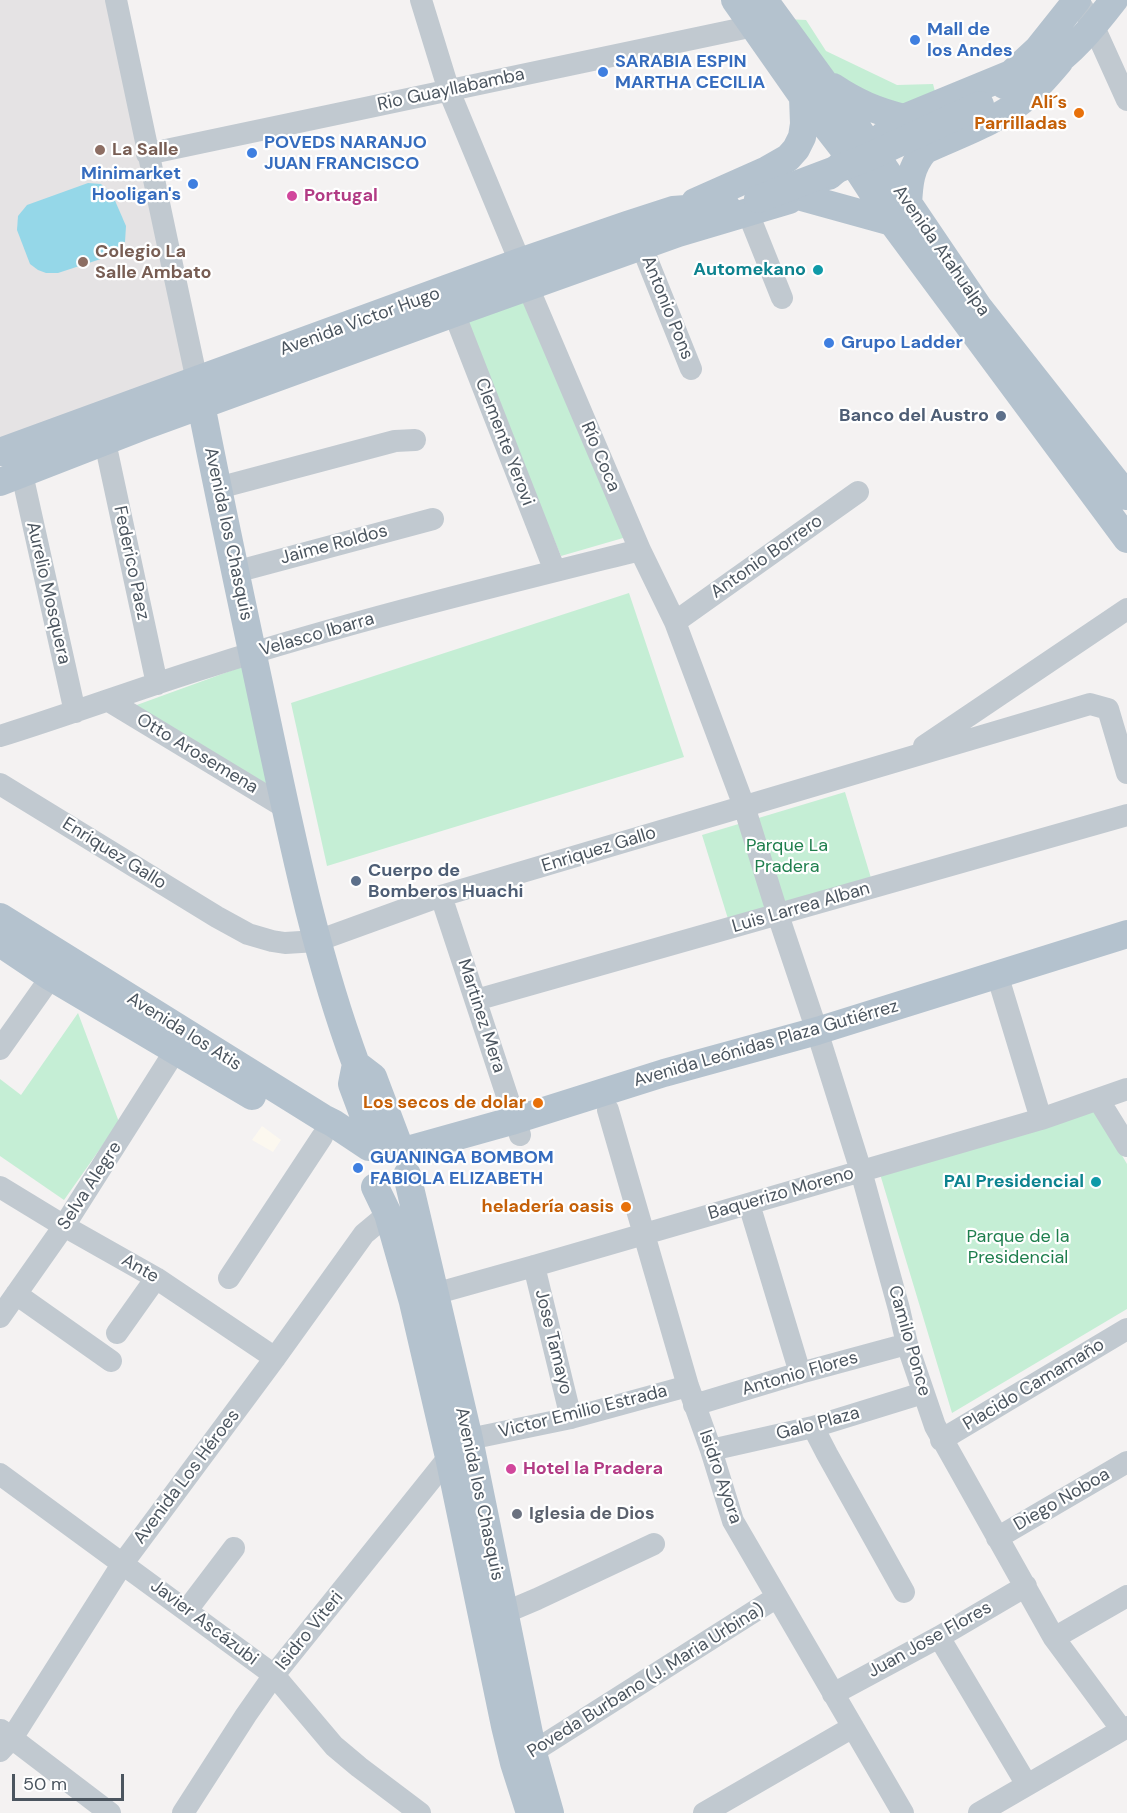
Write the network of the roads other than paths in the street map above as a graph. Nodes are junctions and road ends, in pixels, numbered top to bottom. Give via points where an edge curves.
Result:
1 (116, 0) edge
2 (421, 0) edge
3 (735, 0) edge
4 (1077, 0) edge
5 (1114, 0) edge
6 (759, 13) edge
7 (1094, 27) junction
8 (1059, 62) junction
9 (812, 88) junction
10 (449, 91) junction
11 (996, 92) junction
12 (1127, 100) edge
13 (910, 115) junction
14 (925, 150) junction
15 (860, 152) junction
16 (147, 154) junction
17 (767, 170) junction
18 (794, 198) junction
19 (743, 206) junction
20 (900, 214) junction
21 (677, 221) junction
22 (642, 247) junction
23 (524, 275) junction
24 (782, 298) dead end
25 (454, 313) junction
26 (691, 369) dead end
27 (199, 393) junction
28 (416, 440) dead end
29 (105, 442) junction
30 (0, 452) edge
31 (11, 478) edge
32 (218, 488) junction
33 (858, 492) dead end
34 (1127, 496) edge
35 (433, 519) dead end
36 (1127, 539) edge
37 (640, 550) junction
38 (555, 571) junction
39 (236, 572) junction
40 (1127, 609) edge
41 (675, 622) junction
42 (252, 654) junction
43 (158, 684) junction
44 (109, 701) junction
45 (75, 712) junction
46 (0, 736) edge
47 (905, 759) junction
48 (1127, 773) edge
49 (0, 783) edge
50 (744, 806) junction
51 (286, 808) junction
52 (1127, 815) edge
53 (441, 896) junction
54 (778, 915) junction
55 (0, 916) edge
56 (1127, 934) edge
57 (317, 941) junction
58 (0, 943) edge
59 (1127, 955) edge
60 (51, 977) junction
61 (1000, 983) junction
62 (476, 1000) junction
63 (819, 1039) junction
64 (0, 1049) edge
65 (175, 1052) junction
66 (356, 1064) junction
67 (1127, 1089) edge
68 (1098, 1099) junction
69 (359, 1105) junction
70 (608, 1110) junction
71 (1041, 1119) junction
72 (517, 1127) junction
73 (328, 1130) junction
74 (1127, 1146) edge
75 (389, 1155) junction
76 (861, 1171) junction
77 (0, 1187) edge
78 (375, 1187) joint
79 (749, 1204) junction
80 (378, 1222) junction
81 (64, 1226) junction
82 (644, 1234) junction
83 (534, 1266) junction
84 (156, 1278) junction
85 (229, 1278) dead end
86 (16, 1294) junction
87 (434, 1294) junction
88 (0, 1317) edge
89 (1127, 1329) edge
90 (117, 1333) dead end
91 (907, 1344) junction
92 (275, 1358) junction
93 (111, 1361) dead end
94 (800, 1373) junction
95 (923, 1394) junction
96 (691, 1396) junction
97 (571, 1418) junction
98 (813, 1427) junction
99 (941, 1440) junction
100 (459, 1448) junction
101 (711, 1450) junction
102 (1127, 1462) edge
103 (0, 1473) edge
104 (997, 1538) junction
105 (654, 1544) dead end
106 (234, 1548) dead end
107 (123, 1563) junction
108 (1026, 1586) junction
109 (904, 1592) dead end
110 (1127, 1596) edge
111 (777, 1597) junction
112 (187, 1610) junction
113 (504, 1612) junction
114 (939, 1637) junction
115 (1054, 1638) junction
116 (274, 1675) junction
117 (833, 1694) junction
118 (853, 1727) junction
119 (1125, 1728) edge
120 (4, 1740) edge
121 (524, 1758) junction
122 (1027, 1785) junction
123 (110, 1813) edge
124 (183, 1813) edge
125 (420, 1813) edge
126 (530, 1813) edge
127 (550, 1813) edge
128 (704, 1813) edge
129 (903, 1813) edge
130 (979, 1813) edge

1 - 16 street, Avenida los Chasquis
2 - 10 street, Río Coca
3 - 6 main road, Avenida Atahualpa
4 - 7 street
4 - 11 main road, Avenida Victor Hugo via 1038,49
5 - 7 main road, Avenida Victor Hugo
6 - 9 main road, Avenida Atahualpa
6 - 10 street, Rio Guayllabamba
7 - 8 main road, Avenida Victor Hugo
7 - 12 street
8 - 11 main road, Avenida Victor Hugo via 1014,90
8 - 14 main road, Avenida Victor Hugo via 1022,101
9 - 13 main road via 871,108
9 - 15 main road, Avenida Atahualpa
9 - 17 main road via 796,149
10 - 16 street, Rio Guayllabamba
10 - 23 street, Río Coca
11 - 13 main road, Avenida Victor Hugo
11 - 19 main road, Avenida Victor Hugo, bridge via 864,159
13 - 14 main road via 910,132
13 - 15 main road, Avenida Victor Hugo
14 - 20 main road via 912,170
15 - 18 main road, Avenida Victor Hugo
15 - 20 main road, Avenida Atahualpa
16 - 27 street, Avenida los Chasquis
17 - 18 main road via 783,176
17 - 21 main road
18 - 19 main road, Avenida Victor Hugo
18 - 20 main road
19 - 21 main road, Avenida Victor Hugo
19 - 24 street
20 - 34 main road, Avenida Atahualpa via 980,308
20 - 36 main road, Avenida Atahualpa
21 - 22 main road, Avenida Victor Hugo
21 - 23 main road, Avenida Victor Hugo
22 - 23 main road, Avenida Victor Hugo
22 - 26 street, Antonio Pons
23 - 25 main road, Avenida Victor Hugo
23 - 27 main road, Avenida Victor Hugo
23 - 37 street, Río Coca
25 - 27 main road, Avenida Victor Hugo
25 - 38 street, Clemente Yerovi
27 - 29 main road, Avenida Victor Hugo
27 - 30 main road, Avenida Victor Hugo
27 - 32 main road, Avenida los Chasquis
28 - 32 street via 394,441
29 - 31 main road, Avenida Victor Hugo
29 - 43 street, Federico Paez
31 - 45 street, Aurelio Mosquera
32 - 39 main road, Avenida los Chasquis
33 - 41 street, Antonio Borrero
35 - 39 street, Jaime Roldos
37 - 38 street, Velasco Ibarra
37 - 41 street, Río Coca
38 - 42 street, Velasco Ibarra
39 - 42 main road, Avenida los Chasquis
40 - 47 street
41 - 50 street, Río Coca
42 - 43 street, Velasco Ibarra
42 - 51 main road, Avenida los Chasquis
43 - 44 street, Velasco Ibarra
44 - 45 street, Velasco Ibarra
44 - 51 street, Otto Arosemena
45 - 46 street, Velasco Ibarra
47 - 48 street, Enriquez Gallo via 1090,704 1108,709
47 - 50 street, Enriquez Gallo
49 - 57 street, Enriquez Gallo via 248,934 279,942
50 - 53 street, Enriquez Gallo
50 - 54 street, Río Coca
51 - 57 main road, Avenida los Chasquis
52 - 54 street, Luis Larrea Alban
53 - 57 street, Enriquez Gallo
53 - 62 street, Martinez Mera
54 - 62 street, Luis Larrea Alban
54 - 63 street, Camilo Ponce
55 - 73 main road, Avenida los Atis via 292,1099
56 - 61 main road, Avenida Leónidas Plaza Gutiérrez
57 - 66 main road, Avenida los Chasquis
58 - 60 main road, Avenida los Atis
59 - 61 main road, Avenida Leónidas Plaza Gutiérrez
60 - 64 street
60 - 65 main road, Avenida los Atis
61 - 63 main road, Avenida Leónidas Plaza Gutiérrez
61 - 71 street
62 - 72 street, Martinez Mera
63 - 70 main road, Avenida Leónidas Plaza Gutiérrez via 772,1060
63 - 72 main road, Avenida Leónidas Plaza Gutiérrez via 664,1073
63 - 76 street, Camilo Ponce
65 - 73 main road, Avenida los Atis
65 - 81 street, Selva Alegre
66 - 69 main road, Avenida los Chasquis via 352,1084
66 - 75 main road, Avenida los Chasquis via 373,1077
67 - 68 street, Baquerizo Moreno
68 - 71 street, Baquerizo Moreno
68 - 74 street
69 - 73 main road via 351,1116
69 - 75 main road, Avenida los Chasquis
70 - 72 main road, Avenida Leónidas Plaza Gutiérrez
70 - 82 street, Isidro Ayora
71 - 76 street, Baquerizo Moreno
72 - 75 main road, Avenida Leónidas Plaza Gutiérrez
73 - 75 main road, Avenida los Atis
73 - 85 street
75 - 78 main road, Avenida Leónidas Plaza Gutiérrez via 401,1182 384,1189
75 - 87 main road, Avenida los Chasquis
76 - 79 street, Baquerizo Moreno
76 - 91 street, Camilo Ponce
77 - 81 street, Ante
78 - 80 main road, Avenida los Chasquis
79 - 82 street, Baquerizo Moreno
79 - 94 street
80 - 92 street, Avenida Los Héroes
80 - 100 main road, Avenida los Chasquis via 396,1244
81 - 84 street, Ante
81 - 86 street, Selva Alegre
82 - 83 street, Baquerizo Moreno
82 - 96 street, Isidro Ayora
83 - 87 street, Baquerizo Moreno
83 - 97 street, Jose Tamayo
84 - 90 street
84 - 92 street, Ante
86 - 88 street, Selva Alegre
86 - 93 street
87 - 100 main road, Avenida los Chasquis
89 - 99 street, Placido Camamaño
91 - 94 street, Antonio Flores
91 - 95 street, Camilo Ponce
92 - 107 street, Avenida Los Héroes
94 - 96 street, Antonio Flores
95 - 98 street, Galo Plaza
95 - 99 street, Camilo Ponce
96 - 97 street, Victor Emilio Estrada
96 - 101 street, Isidro Ayora
97 - 100 street, Victor Emilio Estrada
98 - 101 street, Galo Plaza
98 - 109 street
99 - 104 street, Camilo Ponce
100 - 113 main road, Avenida los Chasquis
100 - 116 street, Isidro Viteri
100 - 121 main road, Avenida los Chasquis
101 - 111 street, Isidro Ayora via 733,1521
102 - 104 street, Diego Noboa
103 - 107 street, Javier Ascázubi
104 - 108 street, Camilo Ponce
105 - 113 street
106 - 112 street
107 - 112 street, Javier Ascázubi
107 - 120 street, Avenida Los Héroes
108 - 114 street, Juan Jose Flores
108 - 115 street, Camilo Ponce
110 - 115 street
111 - 117 street, Isidro Ayora
111 - 121 street, Poveda Burbano (J. Maria Urbina)
112 - 116 street, Javier Ascázubi
113 - 121 main road, Avenida los Chasquis
114 - 117 street, Juan Jose Flores
114 - 122 street
115 - 119 street, Camilo Ponce
116 - 124 street, Isidro Viteri
116 - 125 street, Javier Ascázubi via 334,1746
117 - 118 street, Isidro Ayora
118 - 128 street
118 - 129 street, Isidro Ayora
119 - 122 street
120 - 123 street
121 - 126 main road, Avenida los Chasquis
121 - 127 main road, Avenida los Chasquis
122 - 130 street

